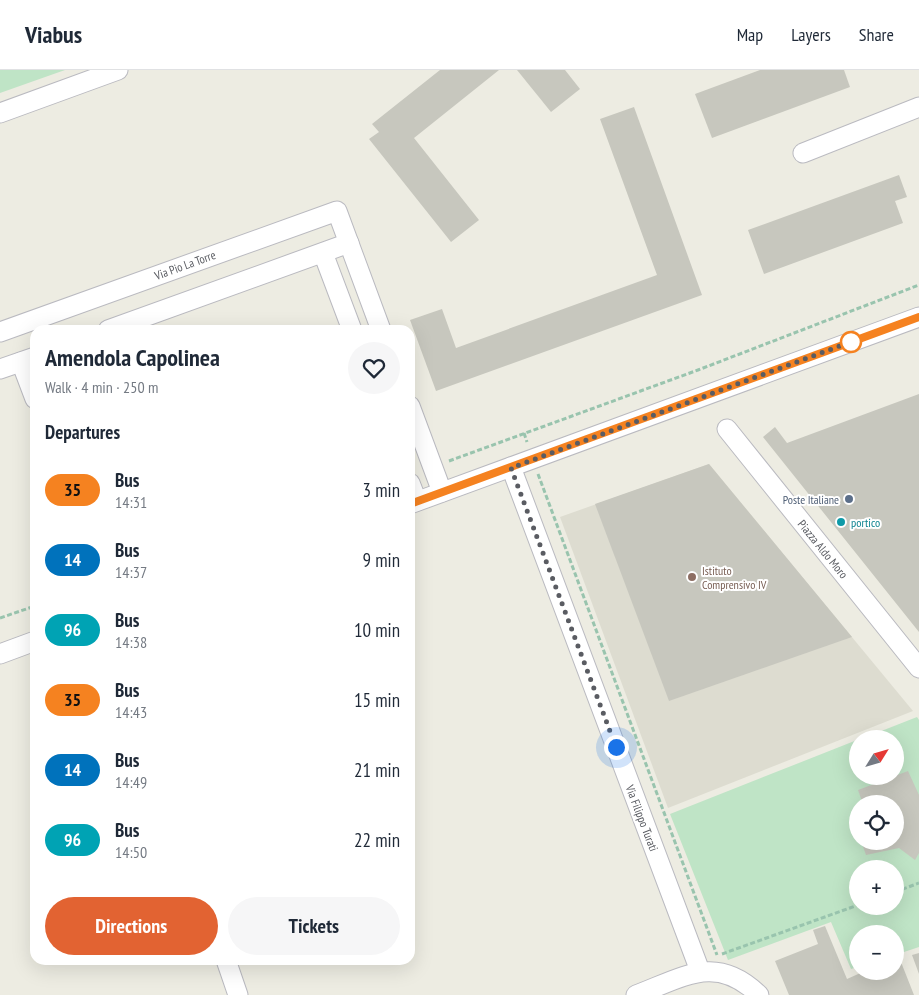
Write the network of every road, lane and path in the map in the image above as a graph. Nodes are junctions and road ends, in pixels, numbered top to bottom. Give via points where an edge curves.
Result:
1 (118, 70) edge
2 (919, 107) edge
3 (0, 113) edge
4 (803, 153) dead end
5 (349, 243) junction
6 (323, 252) junction
7 (919, 285) edge
8 (919, 316) edge
9 (122, 325) edge
10 (350, 325) edge
11 (379, 325) edge
12 (0, 332) edge
13 (28, 359) edge
14 (0, 369) edge
15 (415, 420) edge
16 (727, 430) dead end
17 (432, 466) junction
18 (511, 468) junction
19 (442, 492) junction
20 (545, 496) dead end
21 (415, 502) edge
22 (30, 608) edge
23 (0, 618) edge
24 (30, 643) edge
25 (0, 654) edge
26 (919, 668) edge
27 (919, 883) edge
28 (904, 889) edge
29 (849, 908) edge
30 (717, 956) junction
31 (719, 964) dead end
32 (228, 965) edge
33 (700, 971) junction
34 (238, 995) edge
35 (636, 995) edge
36 (759, 995) edge

1 - 3 street
2 - 4 street
5 - 6 street
5 - 11 street, Via Pio La Torre
5 - 12 street, Via Pio La Torre via 337,211
6 - 9 street
6 - 10 street
7 - 17 path via 698,370
8 - 18 street
13 - 14 street
15 - 17 street
16 - 26 street, Piazza Aldo Moro
17 - 19 street
18 - 19 street
18 - 33 street, Via Filippo Turati
19 - 21 street
20 - 30 path
22 - 23 path
24 - 25 street
27 - 28 path
29 - 30 path
30 - 31 path
32 - 34 street
33 - 35 street
33 - 36 street via 717,970 750,986

